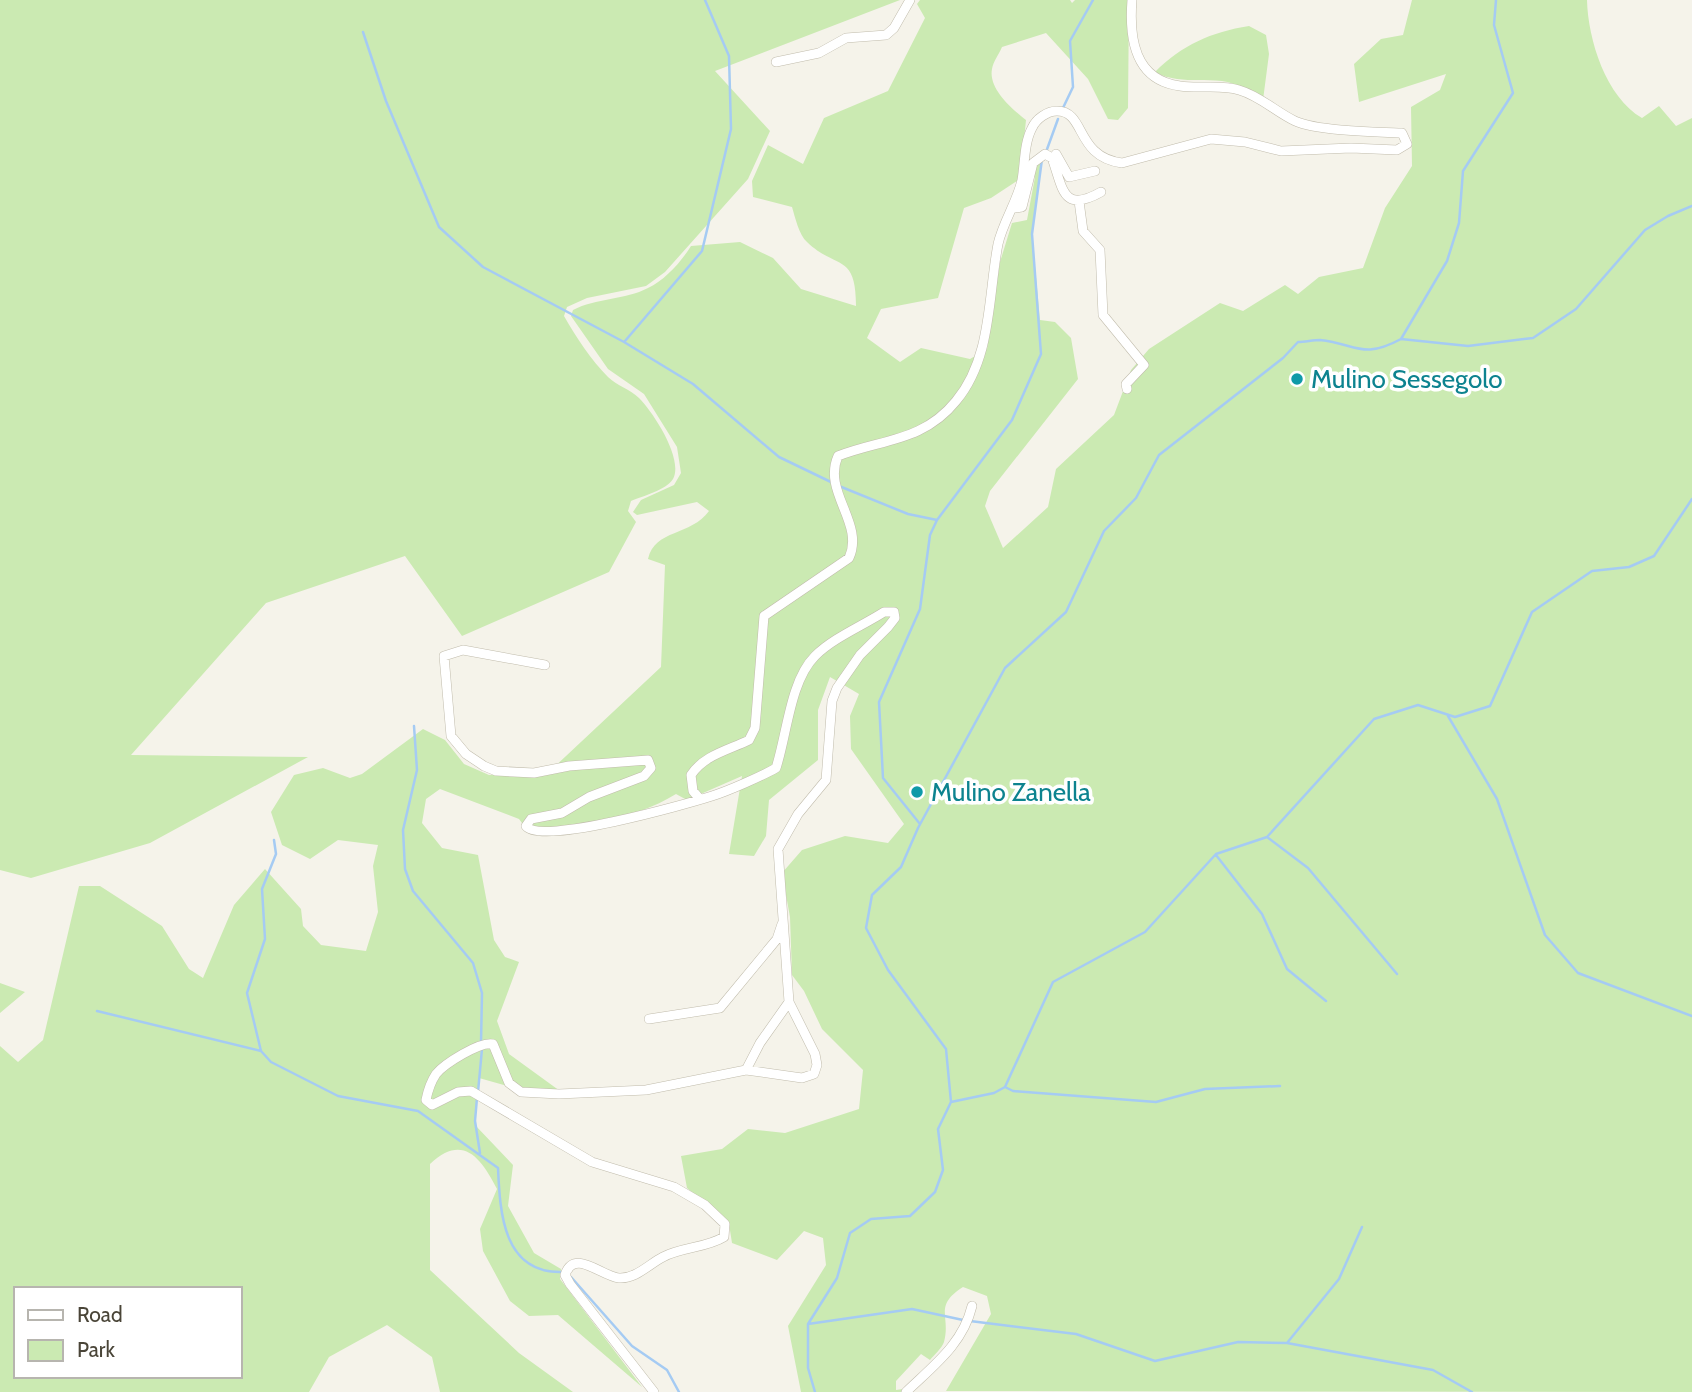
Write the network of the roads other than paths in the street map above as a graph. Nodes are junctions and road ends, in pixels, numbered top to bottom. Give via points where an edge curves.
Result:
1 (910, 0) edge
2 (1132, 0) edge
3 (776, 62) dead end
4 (1050, 156) junction
5 (1096, 172) dead end
6 (1101, 192) dead end
7 (1079, 201) junction
8 (1014, 208) junction
9 (1127, 389) dead end
10 (545, 665) dead end
11 (699, 798) junction
12 (785, 915) junction
13 (789, 1002) junction
14 (649, 1019) dead end
15 (746, 1070) junction
16 (972, 1306) dead end
17 (654, 1392) edge
18 (906, 1392) edge

1 - 3 street via 886,35 846,38 819,53
2 - 8 street via 1132,44 1144,68 1157,79 1181,86 1234,88 1298,123 1402,133 1407,144 1397,150 1281,151 1211,139 1122,163 1107,162 1093,154 1072,116 1051,112 1031,128
4 - 5 street via 1057,154 1069,177
4 - 7 street via 1059,185 1071,200
4 - 8 street via 1035,160 1022,207
6 - 7 street
7 - 9 street via 1084,233 1100,250 1103,315 1143,365 1126,384
8 - 11 street via 999,241 979,359 957,401 895,442 838,456 835,484 854,546 849,558 764,616 755,728 749,740 696,766 691,775
10 - 11 street via 463,650 444,656 449,729 466,754 484,766 510,772 619,764 642,758 651,768 644,776 562,813 531,819 527,829 587,828
11 - 12 street via 776,768 805,668 831,644 884,612 894,612 895,618 837,688 826,780 798,814 778,849
12 - 13 street
12 - 14 street via 777,939 720,1008
13 - 15 street
13 - 15 street via 815,1054 814,1074 802,1078
15 - 17 street via 646,1090 521,1092 509,1083 493,1044 481,1043 438,1071 429,1085 426,1100 432,1105 471,1091 592,1162 674,1187 705,1205 725,1224 724,1237 680,1249 633,1276 613,1276 583,1263 574,1263 566,1271
16 - 18 street via 968,1321 933,1369

